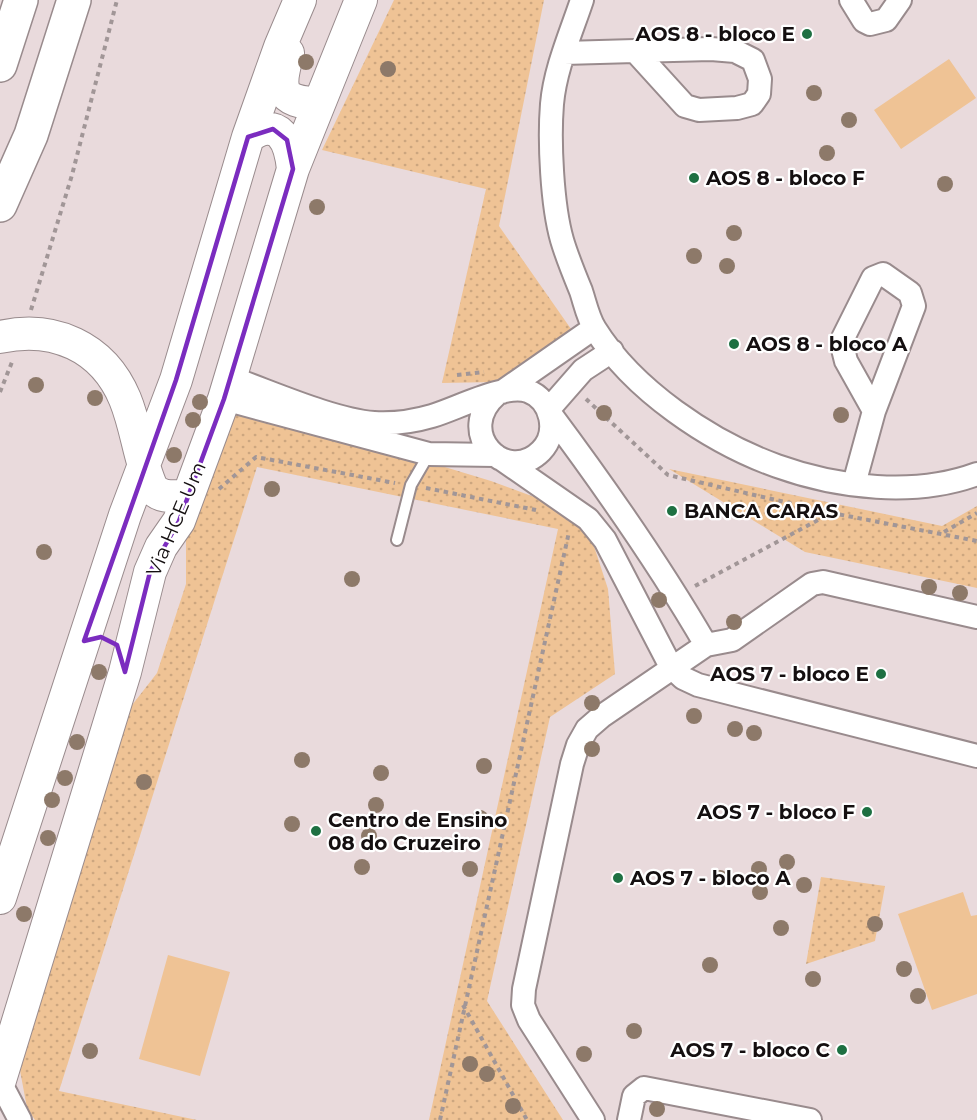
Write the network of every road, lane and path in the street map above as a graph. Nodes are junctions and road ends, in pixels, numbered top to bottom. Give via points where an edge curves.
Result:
1 (21, 0) edge
2 (74, 0) edge
3 (117, 0) edge
4 (301, 0) edge
5 (361, 0) edge
6 (582, 0) edge
7 (850, 0) edge
8 (900, 0) edge
9 (635, 51) junction
10 (564, 53) junction
11 (0, 65) edge
12 (319, 103) junction
13 (248, 137) junction
14 (293, 169) junction
15 (0, 205) edge
16 (594, 328) junction
17 (12, 334) edge
18 (612, 351) junction
19 (493, 371) dead end
20 (457, 375) dead end
21 (571, 385) junction
22 (228, 388) junction
23 (0, 392) edge
24 (499, 393) junction
25 (549, 411) junction
26 (874, 411) junction
27 (429, 454) junction
28 (499, 457) junction
29 (145, 467) junction
30 (977, 474) edge
31 (854, 484) junction
32 (411, 485) junction
33 (200, 496) junction
34 (574, 509) junction
35 (832, 513) junction
36 (977, 513) edge
37 (944, 532) junction
38 (398, 540) dead end
39 (977, 541) edge
40 (656, 566) junction
41 (627, 582) junction
42 (676, 594) junction
43 (977, 617) edge
44 (84, 641) junction
45 (706, 645) junction
46 (671, 667) junction
47 (125, 672) junction
48 (977, 756) edge
49 (0, 898) edge
50 (463, 1005) junction
51 (0, 1081) edge
52 (20, 1120) edge
53 (440, 1120) edge
54 (527, 1120) edge
55 (593, 1120) edge
56 (629, 1120) edge
57 (810, 1120) edge

1 - 11 highway
2 - 15 highway via 31,135
3 - 17 path via 72,176
4 - 12 main road via 282,74 282,89 288,98 300,103
4 - 13 main road
5 - 12 main road, Via HCE Um
6 - 10 street
7 - 8 street via 870,24 886,20
9 - 9 street via 735,51 753,60 760,79 759,94 752,104 737,108 699,110 685,106
9 - 10 street
10 - 16 street via 552,103 553,171 561,239
12 - 14 main road, Via HCE Um
13 - 14 main road via 267,129 283,135
13 - 29 main road via 176,380
14 - 22 main road, Via HCE Um
16 - 18 street
16 - 24 street
17 - 23 path
17 - 29 main road via 48,333 72,342 103,364 125,398
18 - 21 street via 583,370
18 - 31 street via 650,391 700,429 758,459 802,475
19 - 20 path
21 - 25 street
21 - 35 path via 668,475
22 - 24 street via 374,423 430,417
22 - 27 street
22 - 33 main road, Via HCE Um
24 - 25 street via 516,389 529,392
24 - 28 street via 482,412 479,424 480,436
25 - 28 street via 551,432 542,450 524,461
25 - 40 street via 604,485
26 - 26 street via 846,361 843,338 873,278 883,274 910,293 914,306
26 - 31 street
27 - 28 street
27 - 32 lane
28 - 34 street
29 - 33 main road via 157,494
29 - 44 main road
30 - 31 street via 916,488
32 - 33 path via 256,457
32 - 34 path via 552,514
32 - 38 lane
33 - 47 main road, Via HCE Um via 161,547 150,572
34 - 41 street via 605,540
34 - 50 path
35 - 37 path
35 - 42 path
36 - 37 path
37 - 39 path
40 - 41 street
40 - 42 street
41 - 46 street
42 - 45 street
43 - 45 street via 823,582 812,584 732,640
44 - 47 main road via 101,638 117,645 123,654
44 - 49 main road
45 - 46 street
46 - 48 street via 698,685
46 - 55 street via 602,716 587,729 578,745 524,989 523,1005 529,1020
47 - 51 main road, Via HCE Um
50 - 53 path
50 - 54 path
51 - 52 street
56 - 57 street via 638,1090 651,1088

